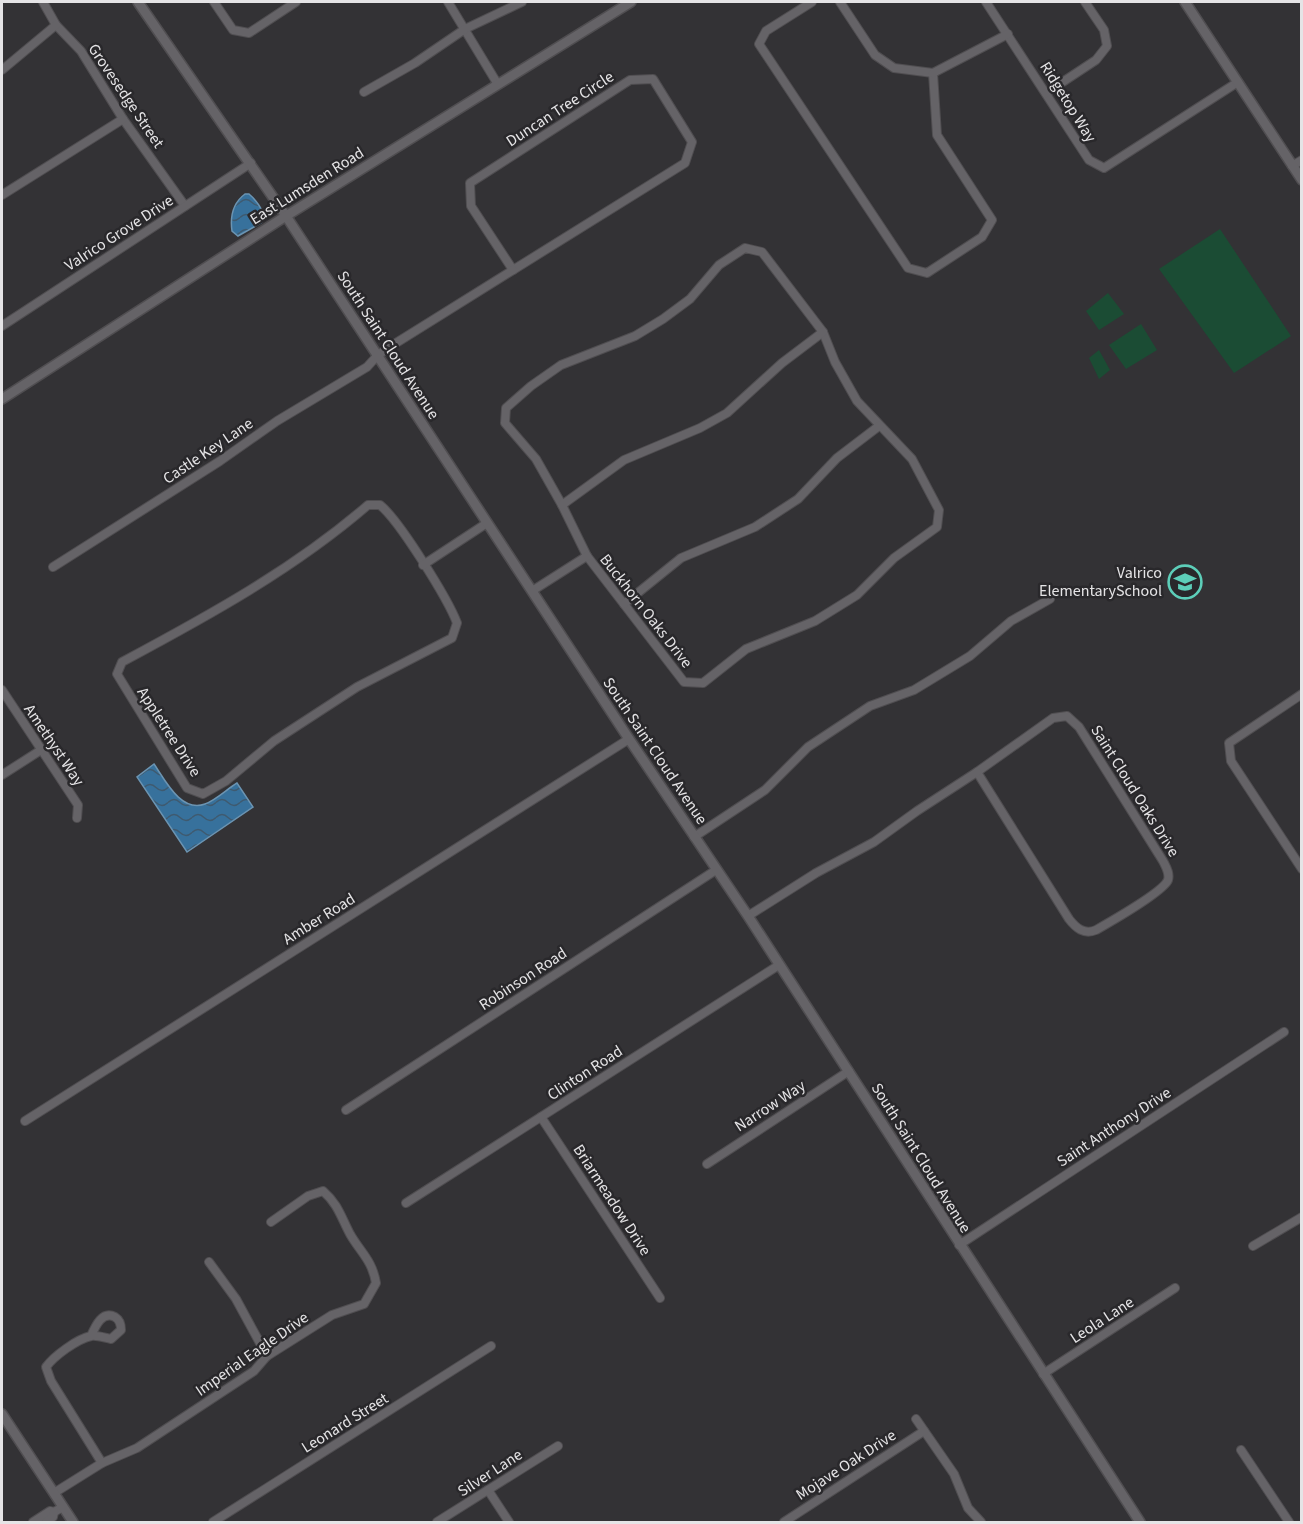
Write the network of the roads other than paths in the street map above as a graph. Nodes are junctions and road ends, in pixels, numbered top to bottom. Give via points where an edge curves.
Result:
1 (43, 2) edge
2 (138, 2) edge
3 (213, 2) edge
4 (296, 2) edge
5 (448, 2) edge
6 (522, 2) edge
7 (631, 2) edge
8 (812, 2) edge
9 (840, 2) edge
10 (986, 2) edge
11 (1084, 2) edge
12 (1185, 2) edge
13 (56, 25) junction
14 (465, 29) junction
15 (1008, 33) junction
16 (2, 70) edge
17 (933, 73) junction
18 (1238, 82) junction
19 (497, 83) junction
20 (364, 92) dead end
21 (1046, 93) junction
22 (123, 119) junction
23 (1302, 159) edge
24 (250, 164) junction
25 (1292, 166) junction
26 (1302, 180) edge
27 (2, 195) edge
28 (185, 206) junction
29 (286, 216) junction
30 (513, 270) junction
31 (2, 326) edge
32 (823, 332) junction
33 (377, 356) junction
34 (2, 399) edge
35 (879, 426) junction
36 (562, 505) junction
37 (487, 523) junction
38 (586, 556) junction
39 (423, 565) junction
40 (53, 567) dead end
41 (532, 591) junction
42 (1050, 598) dead end
43 (624, 604) junction
44 (2, 690) edge
45 (1302, 694) edge
46 (628, 739) junction
47 (41, 750) junction
48 (977, 772) junction
49 (2, 775) edge
50 (77, 818) dead end
51 (694, 837) junction
52 (1302, 869) edge
53 (716, 870) junction
54 (748, 916) junction
55 (780, 965) junction
56 (1284, 1032) dead end
57 (849, 1071) junction
58 (346, 1110) dead end
59 (541, 1117) junction
60 (25, 1121) dead end
61 (707, 1164) dead end
62 (406, 1203) dead end
63 (1302, 1217) edge
64 (271, 1222) dead end
65 (959, 1245) junction
66 (1253, 1246) dead end
67 (209, 1262) dead end
68 (1175, 1288) dead end
69 (660, 1298) dead end
70 (91, 1336) dead end
71 (491, 1346) dead end
72 (267, 1356) junction
73 (1043, 1374) junction
74 (2, 1414) edge
75 (916, 1419) dead end
76 (924, 1431) junction
77 (558, 1446) dead end
78 (1241, 1450) dead end
79 (102, 1463) junction
80 (488, 1490) junction
81 (54, 1493) junction
82 (58, 1509) junction
83 (974, 1521) edge
84 (33, 1522) edge
85 (46, 1522) edge
86 (73, 1522) edge
87 (213, 1522) edge
88 (438, 1522) edge
89 (509, 1522) edge
90 (783, 1522) edge
91 (1140, 1522) edge
92 (1289, 1522) edge

1 - 13 street, Grovesedge Street
2 - 24 street, South Saint Cloud Avenue
3 - 4 street via 233,30 249,33
5 - 14 street
6 - 14 street
7 - 19 street, East Lumsden Road
8 - 17 street via 766,31 759,44 908,268 927,273 982,237 992,220 937,135
9 - 17 street via 874,55 894,68
10 - 15 street, Ridgetop Way
11 - 21 street via 1104,30 1107,46 1096,60
12 - 18 street
13 - 16 street
13 - 22 street, Grovesedge Street via 81,51
14 - 19 street
14 - 20 street
15 - 17 street
15 - 21 street, Ridgetop Way
18 - 21 street, Ridgetop Way via 1104,168 1089,160
18 - 25 street
19 - 29 street, East Lumsden Road
22 - 27 street
22 - 28 street, Grovesedge Street
23 - 25 street
24 - 28 street, Valrico Grove Drive
24 - 29 street, South Saint Cloud Avenue
25 - 26 street
28 - 31 street, Valrico Grove Drive
29 - 33 street, South Saint Cloud Avenue
29 - 34 street, East Lumsden Road
30 - 30 street, Duncan Tree Circle via 685,164 692,142 653,79 630,80 470,183 471,206
30 - 33 street, Duncan Tree Circle
32 - 35 street, Buckhorn Oaks Drive via 857,401
32 - 36 street via 727,413 624,460
32 - 36 street, Buckhorn Oaks Drive via 762,252 745,248 719,266 690,299 663,319 635,336 561,365 506,408 506,423 536,459
33 - 37 street, South Saint Cloud Avenue
33 - 40 street, Castle Key Lane via 367,367
35 - 43 street via 837,458 798,499 755,526 681,558
35 - 43 street, Buckhorn Oaks Drive via 912,459 939,510 937,526 894,558 857,595 815,621 746,649 703,683 684,682
36 - 38 street, Buckhorn Oaks Drive
37 - 39 street
37 - 41 street, South Saint Cloud Avenue
38 - 41 street, Buckhorn Oaks Drive
38 - 43 street, Buckhorn Oaks Drive
39 - 39 street, Appletree Drive via 457,623 452,638 357,687 274,741 226,781 203,794 187,788 117,674 122,663 267,581 368,505 380,505 389,512
41 - 46 street, South Saint Cloud Avenue
42 - 51 street via 1011,621 970,656 914,690 870,706 808,747 765,790
44 - 47 street, Amethyst Way
45 - 52 street via 1229,743 1231,761
46 - 51 street, South Saint Cloud Avenue
46 - 60 street, Amber Road
47 - 49 street
47 - 50 street, Amethyst Way via 78,805
48 - 48 street, Saint Cloud Oaks Drive via 1053,718 1067,716 1079,727 1163,861 1168,873 1166,882 1096,930 1080,930 1069,919
48 - 54 street, Saint Cloud Oaks Drive via 874,843 816,873
51 - 53 street, South Saint Cloud Avenue
53 - 54 street, South Saint Cloud Avenue
53 - 58 street, Robinson Road
54 - 55 street, South Saint Cloud Avenue
55 - 57 street, South Saint Cloud Avenue
55 - 59 street, Clinton Road
56 - 65 street, Saint Anthony Drive
57 - 61 street, Narrow Way
57 - 65 street, South Saint Cloud Avenue
59 - 62 street, Clinton Road
59 - 69 street, Briarmeadow Drive
63 - 66 street
64 - 72 street, Imperial Eagle Drive via 308,1196 323,1191 335,1201 351,1236 374,1268 376,1283 364,1304 332,1315
65 - 73 street, South Saint Cloud Avenue
67 - 72 street via 236,1299
68 - 73 street, Leola Lane
70 - 79 street via 69,1347 46,1367
71 - 87 street, Leonard Street
72 - 79 street, Imperial Eagle Drive via 254,1371 137,1448
73 - 91 street, South Saint Cloud Avenue
74 - 81 street
75 - 76 street
76 - 83 street via 954,1474
76 - 90 street, Mojave Oak Drive
77 - 80 street, Silver Lane
78 - 92 street
79 - 81 street, Imperial Eagle Drive
80 - 88 street, Silver Lane
80 - 89 street
81 - 82 street
82 - 84 street
82 - 85 street
82 - 86 street

